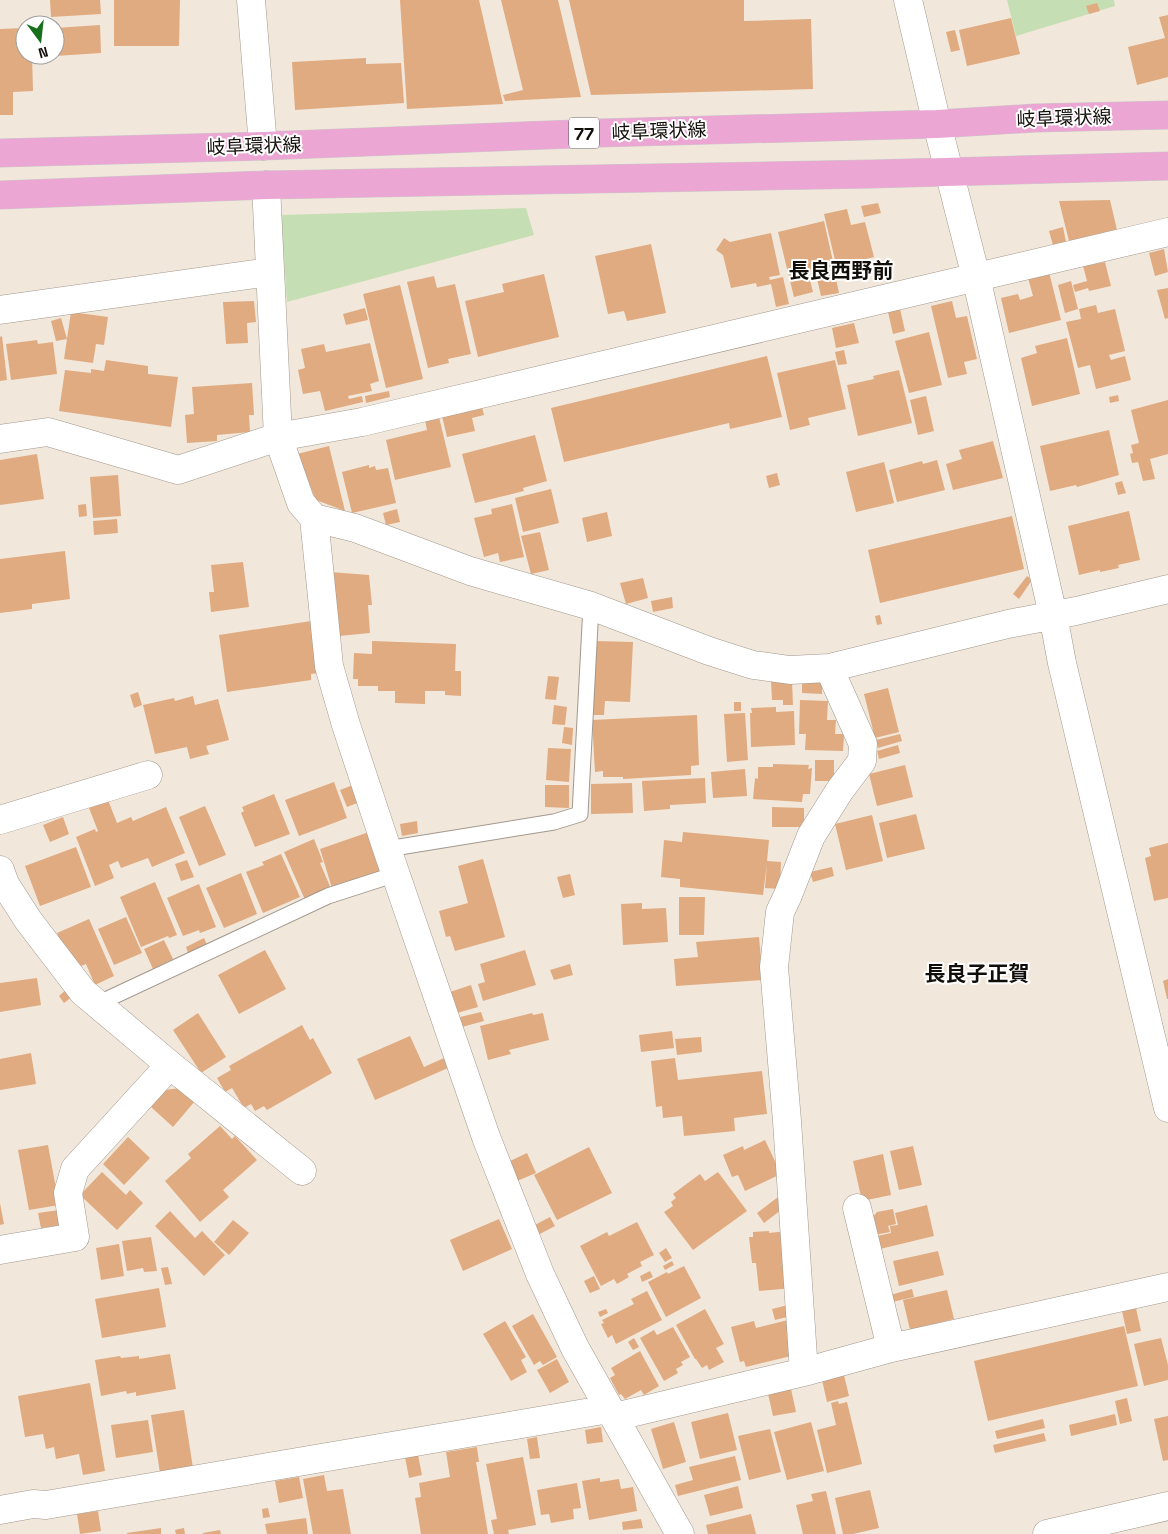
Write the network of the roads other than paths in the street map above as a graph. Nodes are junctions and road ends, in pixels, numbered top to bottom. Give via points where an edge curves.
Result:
1 (251, 0) edge
2 (908, 0) edge
3 (1168, 115) edge
4 (937, 124) junction
5 (263, 146) junction
6 (0, 153) edge
7 (1168, 166) edge
8 (949, 172) junction
9 (266, 185) junction
10 (0, 195) edge
11 (1168, 232) edge
12 (270, 272) junction
13 (976, 277) junction
14 (0, 310) edge
15 (278, 437) junction
16 (0, 439) edge
17 (314, 518) junction
18 (1168, 590) edge
19 (590, 606) junction
20 (1052, 615) junction
21 (830, 668) junction
22 (148, 775) dead end
23 (0, 820) edge
24 (387, 849) junction
25 (0, 870) edge
26 (396, 874) junction
27 (97, 1004) junction
28 (170, 1065) junction
29 (1168, 1108) edge
30 (302, 1171) dead end
31 (857, 1208) dead end
32 (0, 1250) edge
33 (1168, 1287) edge
34 (891, 1348) junction
35 (804, 1372) junction
36 (612, 1413) junction
37 (1168, 1506) edge
38 (0, 1510) edge
39 (680, 1534) edge
40 (1047, 1534) edge

1 - 5 street
2 - 4 street
3 - 4 main road, 岐阜環状線 / 77
4 - 5 main road, 岐阜環状線 / 77
4 - 8 street
5 - 6 main road, 岐阜環状線 / 77
7 - 8 main road
8 - 9 main road
8 - 13 street
9 - 10 main road
9 - 12 street
11 - 13 street
12 - 14 street
12 - 15 street
13 - 15 street via 362,422
13 - 20 street
15 - 16 street via 178,470 48,432
15 - 17 street via 301,503
17 - 19 street via 355,528 470,571
17 - 24 street via 329,666
18 - 20 street
19 - 21 street via 753,665 790,670
19 - 24 lane via 580,814 554,822
20 - 21 street
20 - 29 street
21 - 35 street via 863,744 862,761 811,836 780,912 774,967
22 - 23 street
24 - 26 street
25 - 27 street via 28,920 83,992
26 - 27 lane via 328,896
26 - 36 street via 486,1137 540,1274 575,1348
27 - 28 street
28 - 30 street
28 - 32 street via 75,1169 68,1193 75,1237
31 - 34 street
33 - 34 street
34 - 35 street
35 - 36 street
36 - 38 street via 567,1417 46,1505 32,1504
36 - 39 street
37 - 40 street

